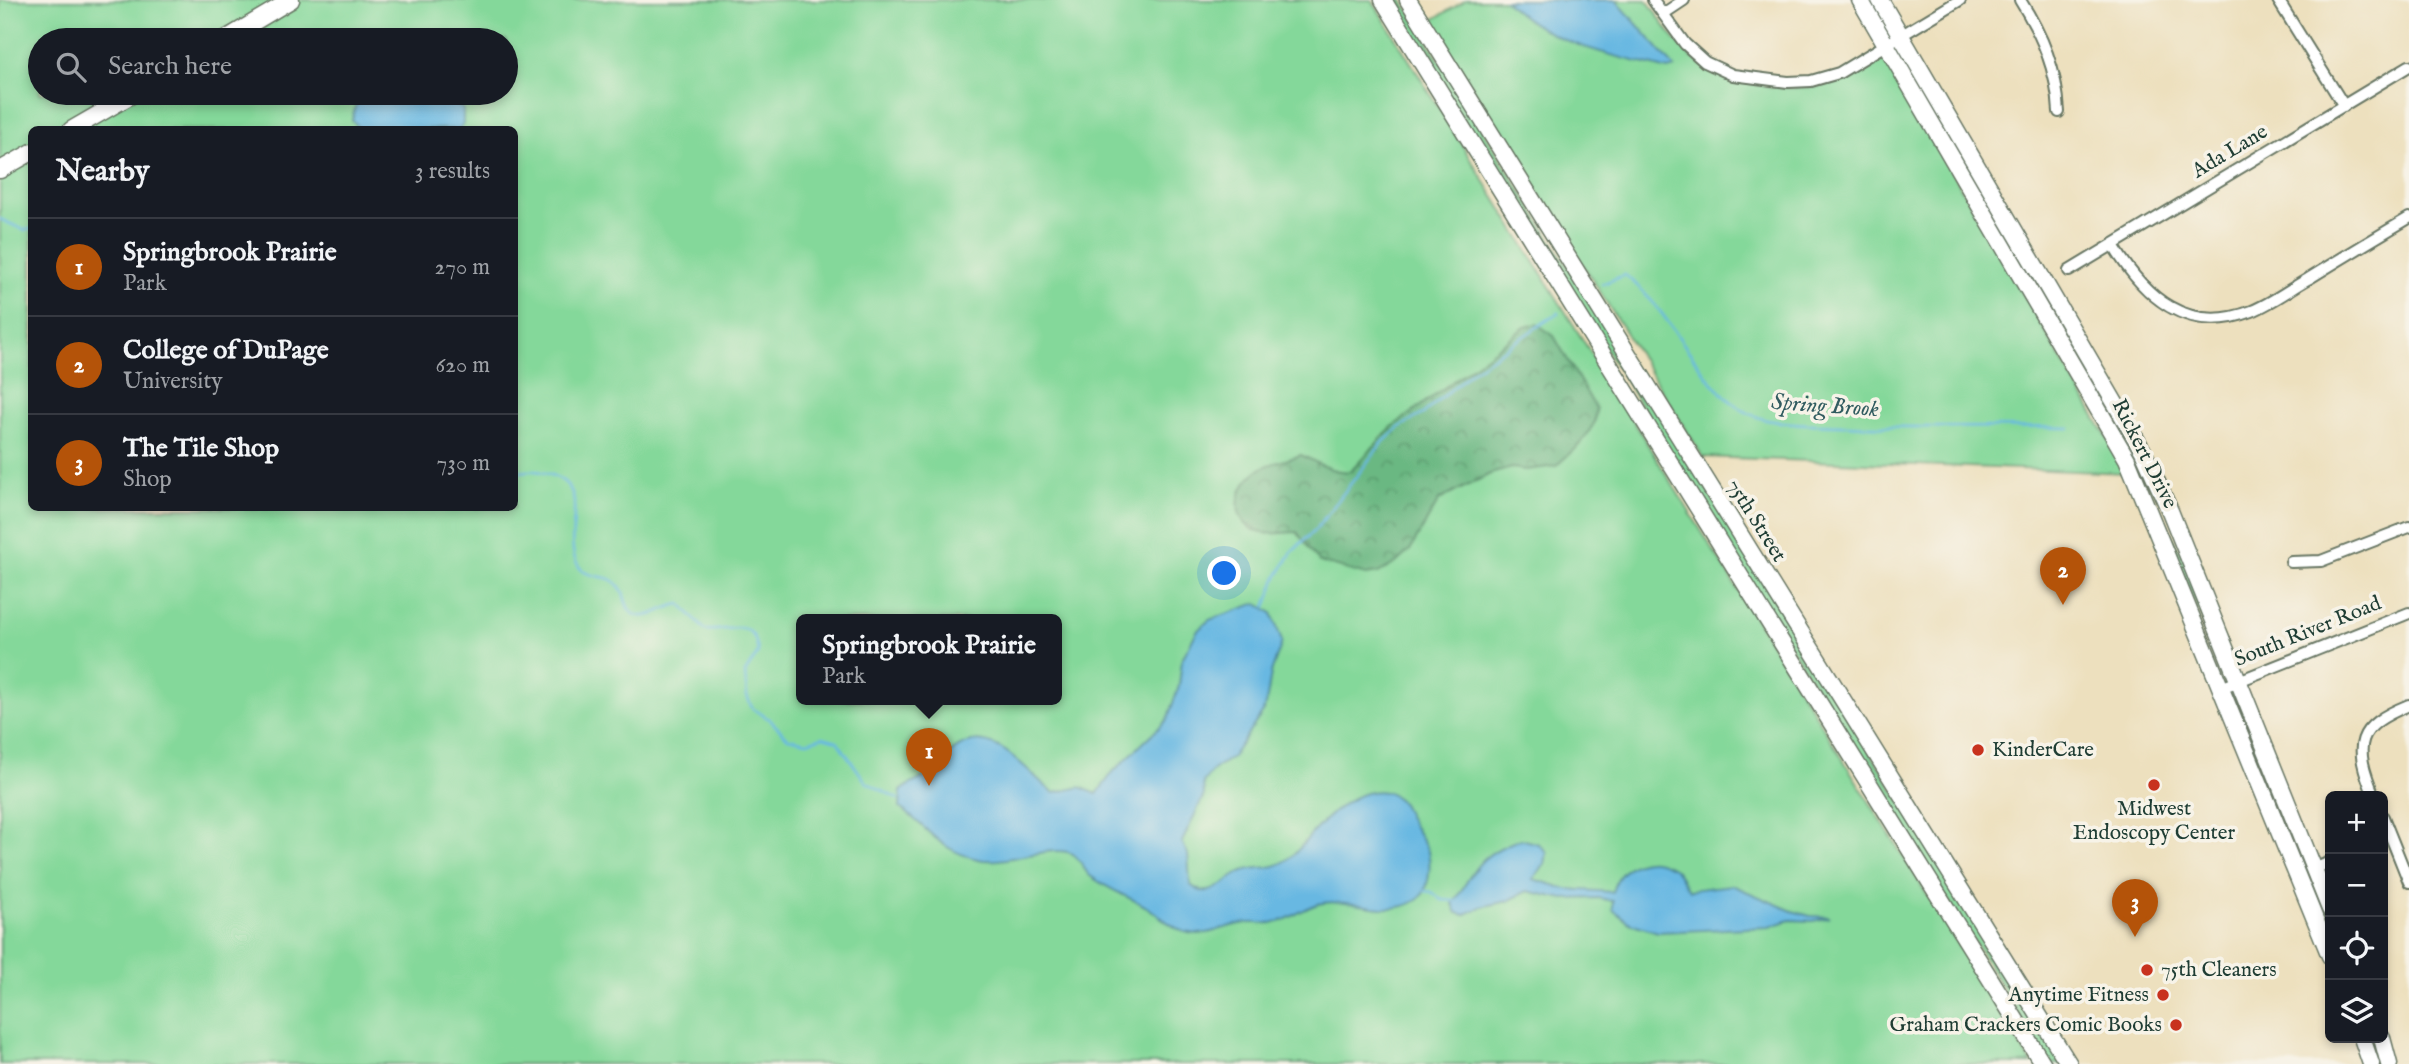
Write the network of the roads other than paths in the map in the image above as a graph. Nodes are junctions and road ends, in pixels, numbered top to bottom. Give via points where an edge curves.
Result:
1 (291, 0) edge
2 (1383, 0) edge
3 (1408, 0) edge
4 (1653, 0) edge
5 (1684, 0) edge
6 (1860, 0) edge
7 (1880, 0) edge
8 (1960, 0) edge
9 (2020, 0) edge
10 (2278, 0) edge
11 (1663, 15) junction
12 (244, 28) edge
13 (1901, 37) junction
14 (1886, 46) junction
15 (2409, 66) edge
16 (114, 105) edge
17 (2344, 106) junction
18 (2059, 111) dead end
19 (78, 126) edge
20 (28, 154) edge
21 (0, 170) edge
22 (2409, 218) edge
23 (2113, 245) junction
24 (2069, 271) dead end
25 (2409, 527) edge
26 (2291, 562) dead end
27 (2409, 613) edge
28 (2239, 681) junction
29 (2221, 688) junction
30 (2409, 705) edge
31 (2372, 791) edge
32 (2388, 840) edge
33 (2325, 864) edge
34 (2314, 869) junction
35 (2409, 882) edge
36 (2325, 896) edge
37 (2325, 944) edge
38 (2364, 1043) edge
39 (2383, 1043) edge
40 (2043, 1064) edge
41 (2069, 1064) edge
42 (2371, 1064) edge
43 (2389, 1064) edge

1 - 12 main road
2 - 40 main road, 75th Street
3 - 41 main road, 75th Street
4 - 11 street
5 - 11 street
6 - 14 main road, Rickert Drive
7 - 13 main road, Rickert Drive
8 - 13 street
9 - 18 street via 2051,62
10 - 17 street
11 - 14 street via 1705,62 1727,73 1760,80 1802,82 1829,77
13 - 14 street
13 - 28 main road, Rickert Drive via 2143,451
14 - 29 main road, Rickert Drive via 2127,459
15 - 17 street, Ada Lane
16 - 19 main road
17 - 23 street, Ada Lane
20 - 21 main road
22 - 23 street via 2259,308 2226,317 2195,316 2160,302 2133,278
23 - 24 street, Ada Lane
25 - 26 street via 2321,561
27 - 28 street, South River Road
28 - 29 street, South River Road
28 - 34 main road, Rickert Drive
29 - 37 main road, Rickert Drive
30 - 31 street via 2375,721 2362,740 2360,757
32 - 35 street
33 - 34 street
34 - 36 main road, Rickert Drive
38 - 42 main road
39 - 43 main road

